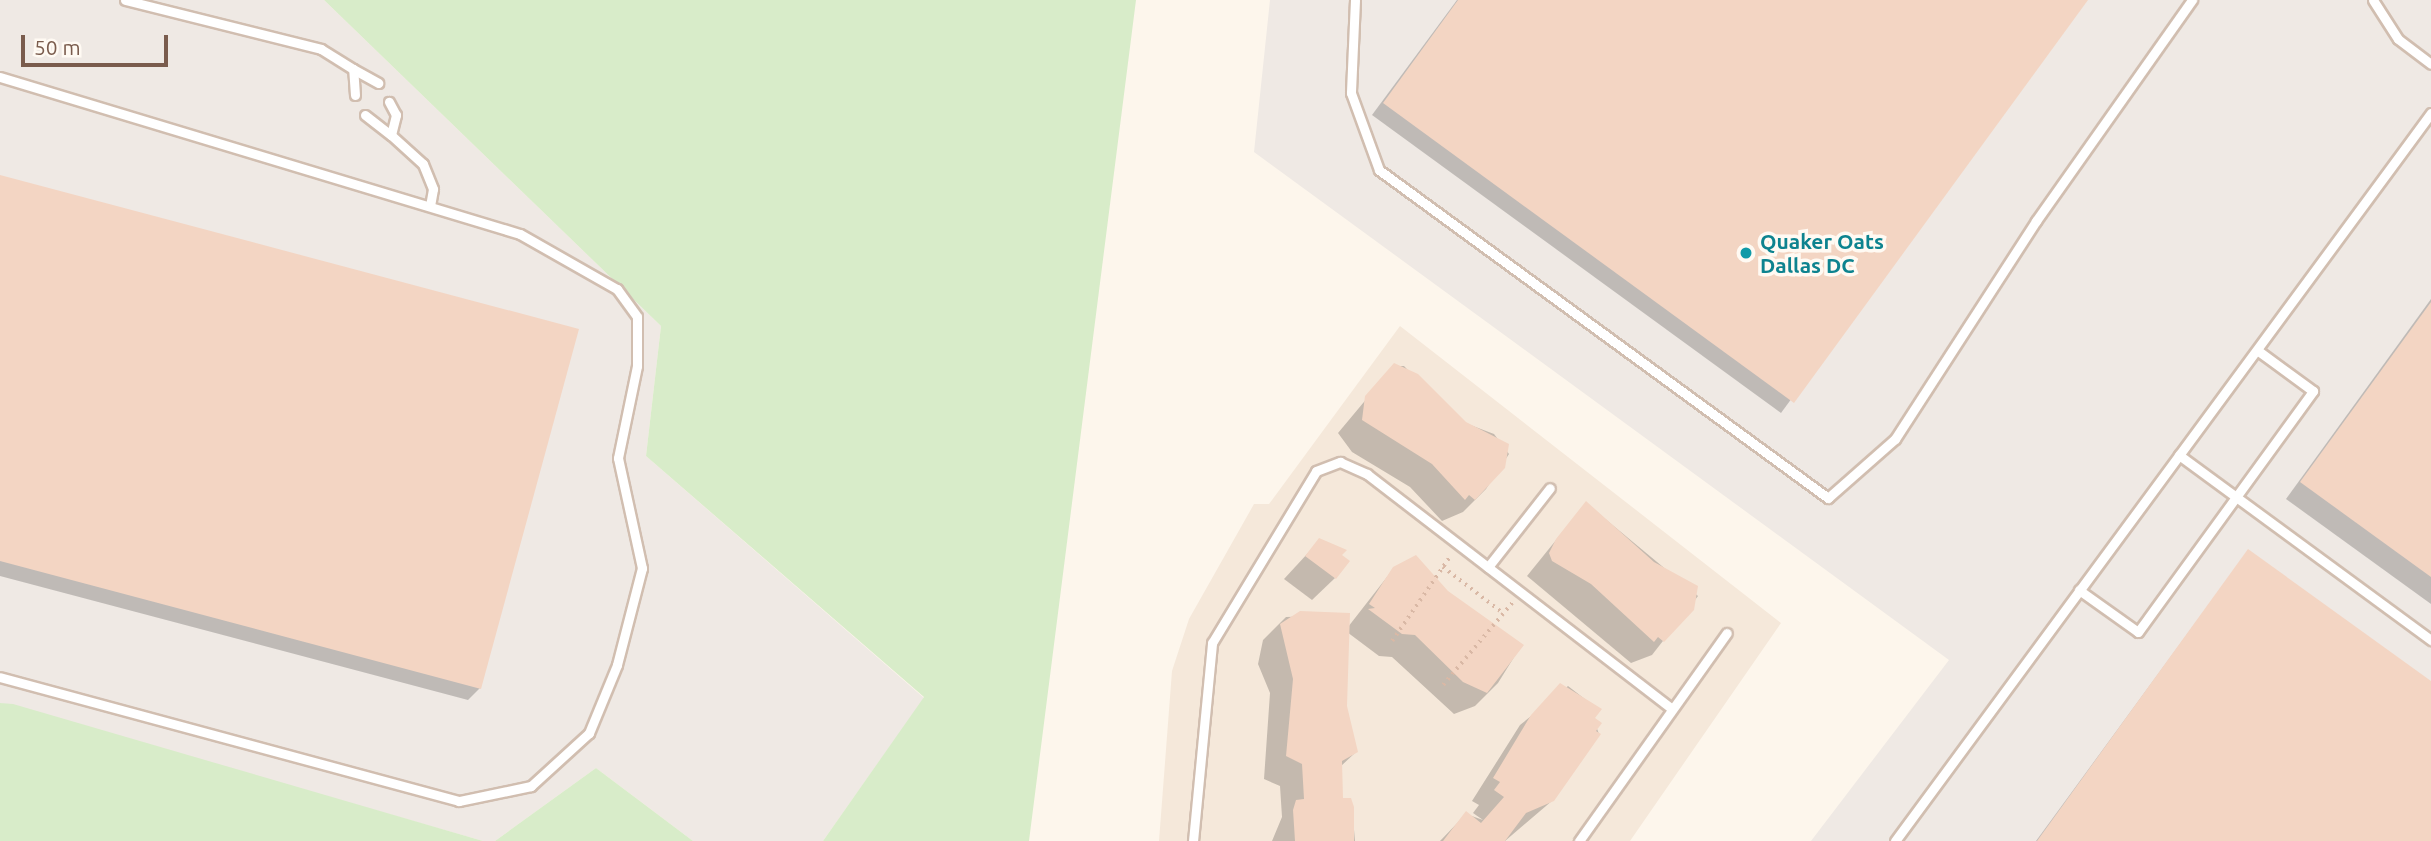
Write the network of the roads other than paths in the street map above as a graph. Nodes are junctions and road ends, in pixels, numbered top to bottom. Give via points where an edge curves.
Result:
1 (125, 0) edge
2 (1355, 0) edge
3 (2192, 0) edge
4 (2373, 0) edge
5 (2431, 64) edge
6 (353, 69) junction
7 (0, 77) edge
8 (378, 83) dead end
9 (355, 95) dead end
10 (389, 102) dead end
11 (2431, 113) edge
12 (366, 115) dead end
13 (391, 135) junction
14 (430, 206) junction
15 (2257, 349) junction
16 (2179, 455) junction
17 (1550, 488) dead end
18 (2237, 497) junction
19 (1488, 568) junction
20 (2080, 590) junction
21 (1727, 634) dead end
22 (2431, 640) edge
23 (0, 677) edge
24 (1671, 708) junction
25 (1194, 841) edge
26 (1579, 841) edge
27 (1895, 841) edge

1 - 6 lane via 320,49
2 - 3 lane via 1351,93 1379,170 1828,498 1895,439 2036,221
4 - 5 lane via 2398,39
6 - 8 lane
6 - 9 lane
7 - 14 lane
10 - 13 lane via 396,115
11 - 15 lane
12 - 13 lane
13 - 14 lane via 423,164 433,190
14 - 23 lane via 520,233 568,256 617,289 637,317 638,366 618,458 642,568 617,665 589,733 531,786 459,802
15 - 16 lane
15 - 18 lane via 2313,391
16 - 18 lane
16 - 20 lane
17 - 19 lane
18 - 20 lane via 2137,632
18 - 22 lane
19 - 24 lane
19 - 25 lane via 1367,474 1340,462 1316,471 1212,643
20 - 27 lane
21 - 24 lane
24 - 26 lane

